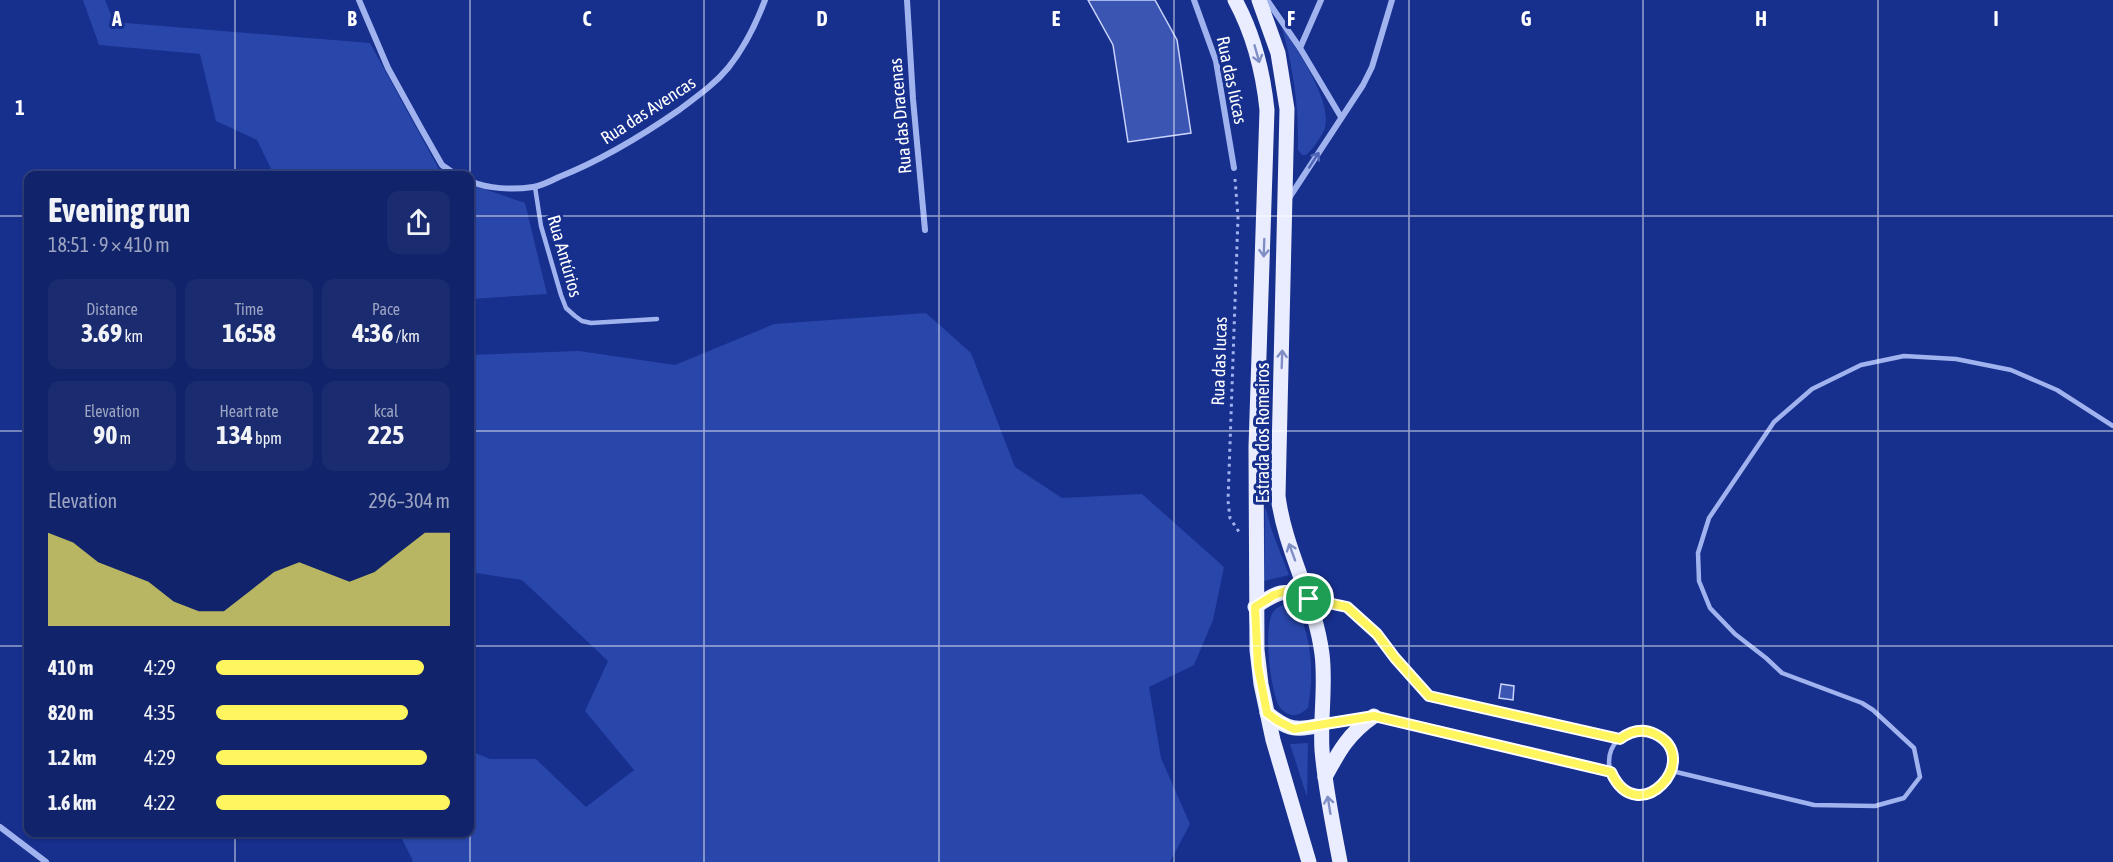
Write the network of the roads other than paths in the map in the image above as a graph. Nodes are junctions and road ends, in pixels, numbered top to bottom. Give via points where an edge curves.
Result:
1 (359, 0) edge
2 (765, 0) edge
3 (907, 0) edge
4 (1194, 0) edge
5 (1235, 0) edge
6 (1259, 0) edge
7 (1267, 0) edge
8 (1321, 0) edge
9 (1392, 0) edge
10 (1300, 48) junction
11 (1341, 117) junction
12 (1234, 168) road end
13 (451, 171) edge
14 (474, 182) edge
15 (535, 187) junction
16 (1286, 202) junction
17 (925, 230) dead end
18 (657, 319) dead end
19 (2113, 426) edge
20 (1309, 599) junction
21 (1255, 607) junction
22 (1267, 713) junction
23 (1374, 716) junction
24 (1321, 725) junction
25 (1620, 739) junction
26 (1672, 771) junction
27 (1611, 772) junction
28 (1325, 777) junction
29 (0, 827) edge
30 (46, 862) edge
31 (1308, 862) edge
32 (1340, 862) edge

1 - 13 street via 388,68 442,165
2 - 15 street, Rua das Avencas via 742,48 710,87 638,138
3 - 17 street, Rua das Dracenas
4 - 12 street, Rua das Iúcas via 1216,61
5 -> 21 main road, Estrada dos Romeiros via 1259,58 1268,136 1256,447
6 - 16 main road, Estrada dos Romeiros via 1284,81 1288,128
7 - 10 street
8 - 10 street
9 - 11 street via 1372,67
10 - 11 street
16 -> 11 street
14 - 15 street, Rua das Avencas
15 - 18 lane, Rua Antúrios via 541,226 566,309 591,323
20 -> 16 main road, Estrada dos Romeiros via 1286,534 1278,496
19 - 26 lane via 2057,390 2011,370 1956,359 1904,356 1861,365 1812,389 1774,422 1709,518 1698,554 1699,581 1710,608 1782,673 1873,710 1914,748 1920,777 1904,798 1875,806 1814,805
20 - 21 main road via 1286,591
20 - 24 main road, Estrada dos Romeiros via 1322,655
20 - 25 lane via 1347,607 1377,634 1429,696
21 - 22 main road, Estrada dos Romeiros via 1258,667
22 - 24 main road via 1294,729
22 - 31 main road, Estrada dos Romeiros
23 - 24 lane
23 - 27 lane
23 - 28 main road via 1347,739
24 - 28 main road, Estrada dos Romeiros
25 - 26 lane via 1645,731 1662,738 1671,753
25 - 27 lane via 1611,754
26 - 27 lane via 1662,786 1646,794 1628,792
32 -> 28 main road, Estrada dos Romeiros
29 - 30 street

